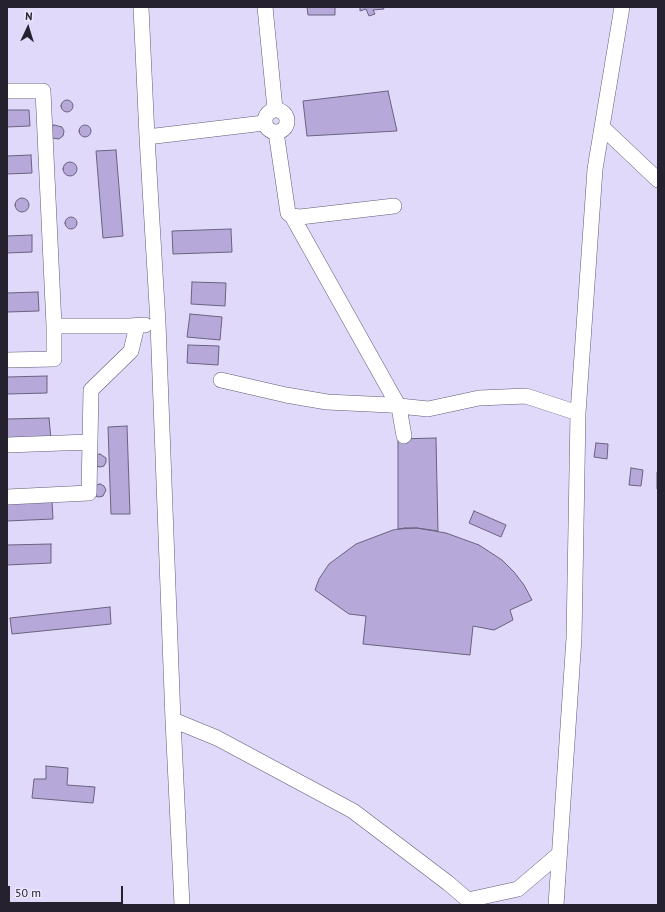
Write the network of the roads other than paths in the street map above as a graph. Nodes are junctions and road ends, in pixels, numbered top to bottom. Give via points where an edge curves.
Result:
1 (141, 7) edge
2 (265, 7) edge
3 (622, 7) edge
4 (7, 90) edge
5 (275, 109) junction
6 (602, 127) junction
7 (270, 128) junction
8 (147, 137) junction
9 (658, 180) edge
10 (394, 206) dead end
11 (292, 216) junction
12 (158, 323) junction
13 (54, 326) junction
14 (137, 326) junction
15 (7, 360) edge
16 (221, 380) dead end
17 (399, 407) junction
18 (578, 413) junction
19 (404, 436) dead end
20 (90, 442) junction
21 (7, 445) edge
22 (7, 498) edge
23 (173, 720) junction
24 (559, 854) junction
25 (473, 903) edge
26 (182, 905) edge
27 (556, 905) edge

1 - 8 street
2 - 5 street
3 - 6 street
4 - 13 street via 43,91
5 - 7 street via 265,116
5 - 7 street via 282,111 287,122 285,128 279,132
6 - 9 street
6 - 18 street via 596,169
7 - 8 street
7 - 11 street via 288,213
8 - 12 street
10 - 11 street
11 - 17 street
12 - 14 street
12 - 23 street
13 - 14 street
13 - 15 street via 54,359
14 - 20 street via 131,351 91,390
16 - 17 street via 327,402
17 - 18 street via 428,409 479,398 526,396
17 - 19 street
18 - 24 street via 574,638
20 - 21 street
20 - 22 street via 89,493
23 - 25 street via 217,738 353,811
23 - 26 street
24 - 25 street via 518,889
24 - 27 street

